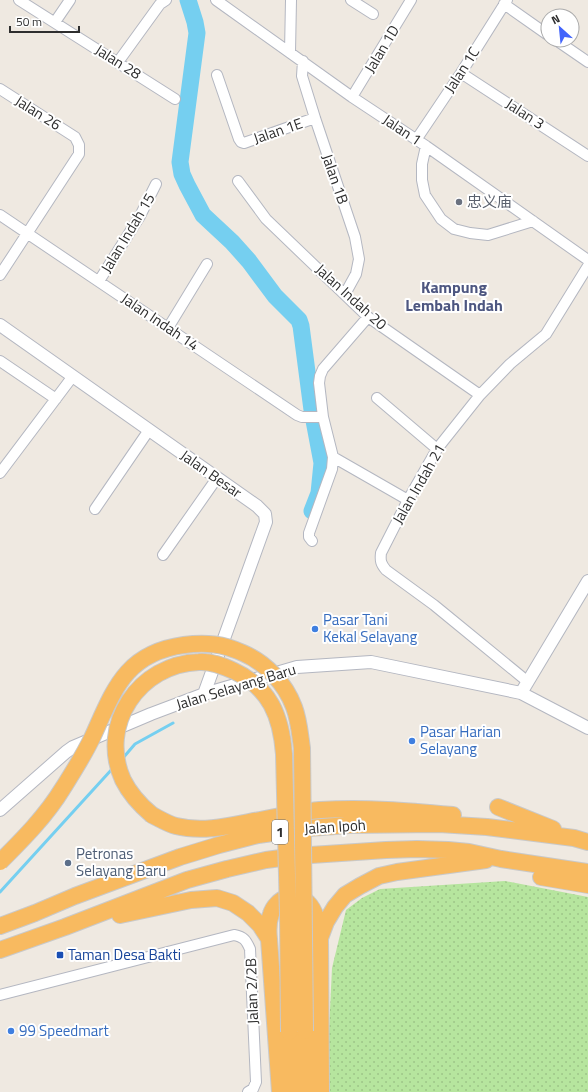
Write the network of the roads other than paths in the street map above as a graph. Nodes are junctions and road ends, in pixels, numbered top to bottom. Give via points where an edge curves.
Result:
1 (20, 0) edge
2 (70, 0) edge
3 (166, 0) edge
4 (216, 0) edge
5 (291, 0) edge
6 (351, 0) edge
7 (411, 0) edge
8 (505, 2) edge
9 (373, 14) dead end
10 (55, 22) junction
11 (540, 28) edge
12 (568, 48) edge
13 (290, 52) junction
14 (303, 61) junction
15 (118, 62) junction
16 (588, 62) edge
17 (462, 73) junction
18 (216, 75) dead end
19 (0, 89) edge
20 (352, 97) junction
21 (176, 99) dead end
22 (315, 118) junction
23 (416, 140) junction
24 (426, 146) junction
25 (588, 156) edge
26 (238, 181) dead end
27 (156, 184) dead end
28 (0, 214) edge
29 (533, 221) junction
30 (28, 233) junction
31 (588, 260) edge
32 (207, 264) dead end
33 (588, 266) edge
34 (0, 275) edge
35 (99, 281) junction
36 (344, 294) junction
37 (368, 317) junction
38 (0, 325) edge
39 (168, 328) junction
40 (0, 361) edge
41 (73, 376) junction
42 (480, 395) junction
43 (377, 398) dead end
44 (56, 399) junction
45 (321, 417) junction
46 (149, 430) junction
47 (438, 449) junction
48 (333, 457) junction
49 (1, 470) edge
50 (218, 478) junction
51 (408, 500) junction
52 (95, 509) dead end
53 (312, 541) dead end
54 (163, 555) dead end
55 (588, 581) edge
56 (528, 682) junction
57 (521, 693) junction
58 (204, 694) junction
59 (588, 728) edge
60 (498, 807) dead end
61 (0, 810) edge
62 (535, 832) junction
63 (581, 840) edge
64 (501, 859) junction
65 (0, 862) edge
66 (588, 872) edge
67 (541, 877) dead end
68 (588, 885) edge
69 (0, 926) edge
70 (65, 927) junction
71 (320, 938) junction
72 (269, 939) junction
73 (0, 950) edge
74 (0, 995) edge
75 (297, 1032) junction
76 (248, 1092) edge
77 (280, 1092) edge
78 (290, 1092) edge
79 (306, 1092) edge
80 (321, 1092) edge

1 - 10 street, Jalan 28
2 - 10 street
3 - 15 street via 160,4
4 - 13 street, Jalan 1
5 - 13 street
6 - 9 street
7 - 20 street, Jalan 1D
8 - 11 street
8 - 17 street, Jalan 1C
10 - 15 street, Jalan 28
12 - 16 street
13 - 14 street, Jalan 1
14 - 20 street, Jalan 1
14 - 22 street, Jalan 1B via 302,76
15 - 21 street, Jalan 28
17 - 23 street, Jalan 1C
17 - 25 street, Jalan 3
18 - 22 street, Jalan 1E via 241,142
19 - 30 street, Jalan 26 via 75,137 79,145 79,154
20 - 23 street, Jalan 1
22 - 36 street, Jalan 1B via 355,237 359,260 356,274
23 - 24 street, Jalan 1
24 - 29 street, Jalan 1
24 - 29 street via 422,164 425,195 441,219 454,229 488,235
26 - 36 street, Jalan Indah 20 via 266,219
27 - 35 street, Jalan Indah 15 via 140,216
28 - 30 street, Jalan Indah 14
29 - 31 street, Jalan 1
30 - 34 street
30 - 35 street, Jalan Indah 14
32 - 39 street
33 - 42 street, Jalan Indah 21 via 546,334 510,364
35 - 39 street, Jalan Indah 14
36 - 37 street, Jalan Indah 20
37 - 42 street, Jalan Indah 20
37 - 45 street via 320,376
38 - 41 street, Jalan Besar
39 - 45 street, Jalan Indah 14 via 297,415
40 - 44 street
41 - 44 street
41 - 46 street, Jalan Besar
42 - 47 street, Jalan Indah 21
43 - 47 street
44 - 49 street
45 - 48 street
46 - 50 street, Jalan Besar
46 - 52 street
47 - 51 street, Jalan Indah 21
48 - 51 street
48 - 53 street via 332,469 309,533
50 - 54 street
50 - 58 street, Jalan Besar via 257,506 265,514 266,522
51 - 56 street, Jalan Indah 21 via 381,553 382,566
55 - 56 street
56 - 57 street
57 - 58 street, Jalan Selayang Baru via 371,662 297,667
57 - 59 street, Jalan Selayang Baru
58 - 61 street, Jalan Selayang Baru via 73,747
60 - 63 highway
62 - 63 highway, Jalan Ipoh / 1
62 - 69 highway, Jalan Ipoh / 1 via 470,826 401,824 317,827 258,835 180,858
62 - 75 highway, bridge via 476,819 396,810 320,810 261,819 214,828 195,829 164,822 140,805 131,793 123,780 116,752 116,738 122,711 136,691 151,678 177,665 200,662 219,665 243,675 258,686 279,720 284,754 288,915
64 - 66 highway, Jalan Ipoh / 1
64 - 70 highway, Jalan Ipoh / 1 via 469,852 417,849 303,855 266,860 187,880
64 - 71 highway via 379,876 345,894 326,922
65 - 75 highway, bridge via 55,800 91,739 116,687 138,662 158,651 203,643 224,646 245,654 270,670 279,680 295,707 299,726 302,748
67 - 68 highway
70 - 72 highway via 166,904 217,898 233,903 248,913
70 - 73 highway, Jalan Ipoh / 1
71 - 72 highway via 309,904 294,896 284,899 271,913 268,925
71 - 80 highway
72 - 77 highway
74 - 76 street, Jalan 2/2B via 226,936 239,936 246,940 250,948 256,1082
75 - 78 highway
75 - 79 highway

